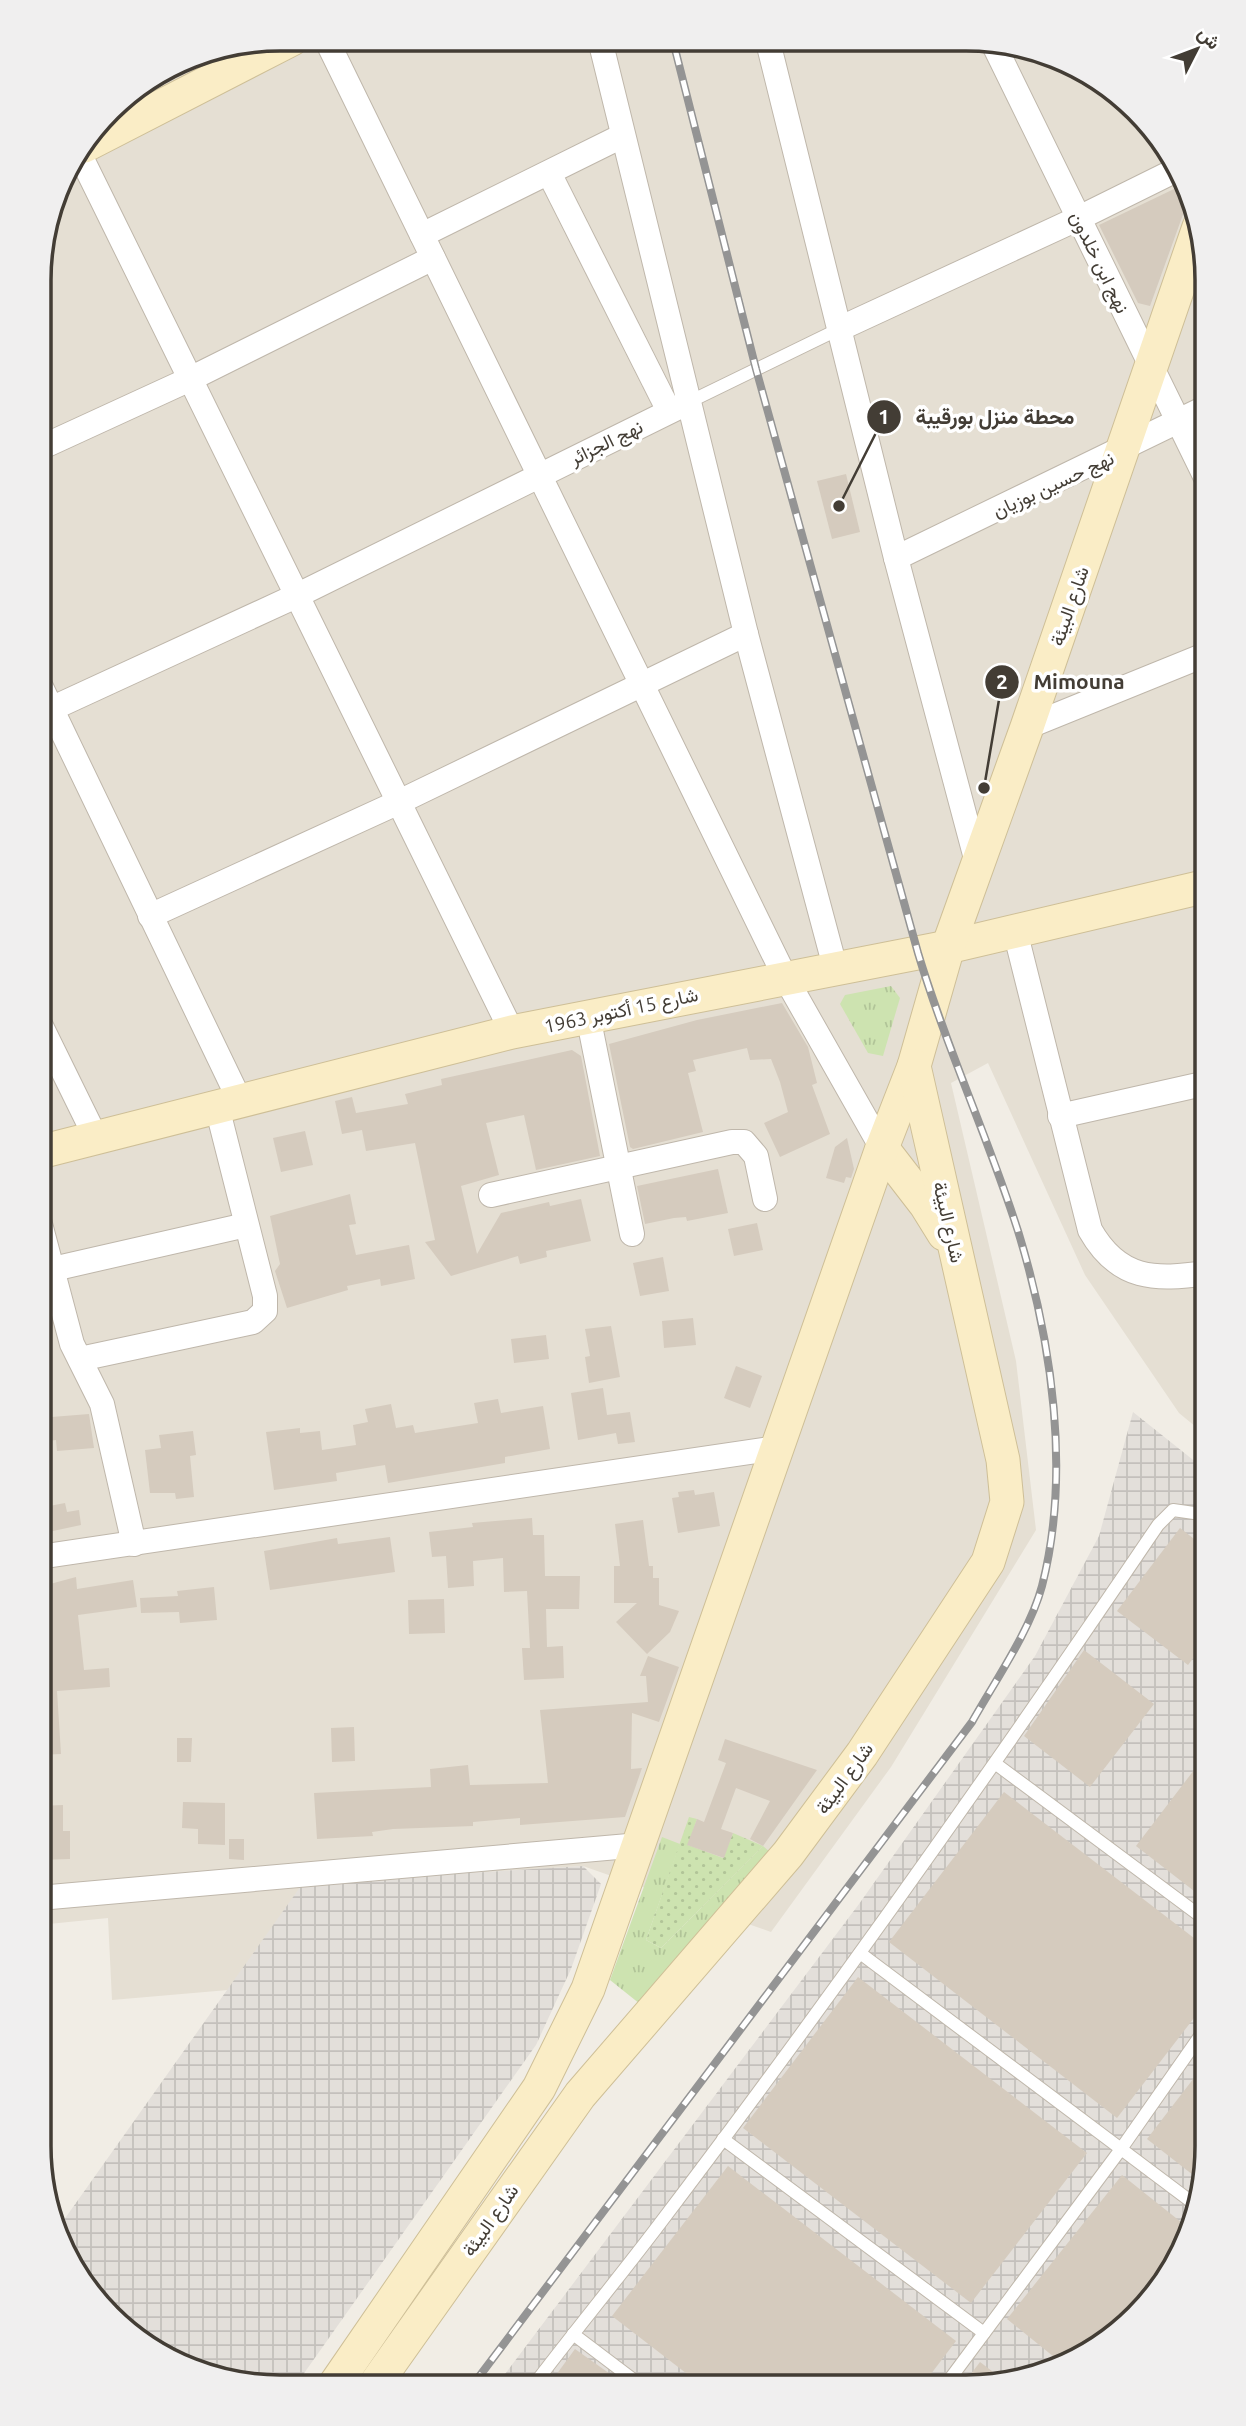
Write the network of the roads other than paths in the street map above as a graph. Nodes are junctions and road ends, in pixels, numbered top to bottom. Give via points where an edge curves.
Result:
1 (267, 51) edge
2 (332, 51) edge
3 (603, 51) edge
4 (770, 51) edge
5 (998, 53) edge
6 (622, 136) junction
7 (101, 137) edge
8 (83, 162) edge
9 (549, 173) junction
10 (1169, 173) edge
11 (1079, 218) junction
12 (422, 235) junction
13 (1192, 246) edge
14 (433, 258) junction
15 (839, 328) junction
16 (1151, 365) junction
17 (188, 380) junction
18 (679, 407) junction
19 (1195, 414) edge
20 (1179, 422) junction
21 (51, 444) edge
22 (1121, 452) junction
23 (1195, 454) edge
24 (539, 474) junction
25 (896, 558) junction
26 (296, 596) junction
27 (746, 634) junction
28 (1195, 659) edge
29 (642, 686) junction
30 (51, 709) edge
31 (51, 721) edge
32 (1027, 727) junction
33 (399, 802) junction
34 (978, 866) junction
35 (1195, 889) edge
36 (150, 916) junction
37 (1015, 930) junction
38 (948, 947) junction
39 (835, 967) junction
40 (785, 977) junction
41 (588, 1016) junction
42 (512, 1032) junction
43 (51, 1046) edge
44 (914, 1066) junction
45 (1195, 1086) edge
46 (229, 1104) junction
47 (1060, 1116) junction
48 (96, 1138) junction
49 (881, 1148) junction
50 (51, 1149) edge
51 (619, 1167) junction
52 (491, 1195) dead end
53 (765, 1199) dead end
54 (246, 1225) junction
55 (632, 1234) dead end
56 (956, 1254) junction
57 (51, 1261) edge
58 (53, 1269) junction
59 (1195, 1275) edge
60 (80, 1360) junction
61 (777, 1448) junction
62 (1195, 1514) edge
63 (134, 1544) junction
64 (51, 1555) edge
65 (996, 1765) junction
66 (640, 1845) junction
67 (51, 1897) edge
68 (1195, 1912) edge
69 (860, 1954) junction
70 (1195, 2043) edge
71 (723, 2139) junction
72 (1121, 2149) junction
73 (468, 2195) junction
74 (1189, 2200) edge
75 (495, 2214) junction
76 (984, 2333) junction
77 (573, 2334) junction
78 (347, 2375) edge
79 (382, 2375) edge
80 (541, 2375) edge
81 (628, 2375) edge
82 (953, 2375) edge

1 - 7 main road
2 - 12 street
3 - 6 street
4 - 15 street
5 - 11 street, نهج ابن خلدون
6 - 9 street
6 - 18 street
8 - 17 street
9 - 12 street
9 - 18 street
10 - 11 street, نهج الجزائر
11 - 15 street, نهج الجزائر
11 - 16 street, نهج ابن خلدون
12 - 14 street
13 - 16 main road, شارع البيئة
14 - 17 street
14 - 24 street
15 - 18 lane, نهج الجزائر
15 - 25 street
16 - 20 street, نهج ابن خلدون
16 - 22 main road, شارع البيئة
17 - 21 street
17 - 26 street
18 - 24 street, نهج الجزائر
18 - 27 street
19 - 20 street, نهج حسين بوزيان
20 - 22 street, نهج حسين بوزيان
20 - 23 street, نهج ابن خلدون
22 - 25 street, نهج حسين بوزيان
22 - 32 main road, شارع البيئة
24 - 26 street, نهج الجزائر
24 - 29 street
25 - 34 street
26 - 30 street, نهج الجزائر
26 - 33 street
27 - 29 street
27 - 39 street
28 - 32 street
29 - 33 street
29 - 40 street
31 - 36 street
32 - 34 main road, شارع البيئة
33 - 36 street
33 - 42 street
34 - 38 main road, شارع البيئة
35 - 37 main road, شارع 15 أكتوبر 1963
36 - 46 street
37 - 38 main road, شارع 15 أكتوبر 1963
37 - 47 street
38 - 39 main road, شارع 15 أكتوبر 1963
38 - 44 main road, شارع البيئة
39 - 40 main road, شارع 15 أكتوبر 1963
40 - 41 main road, شارع 15 أكتوبر 1963
40 - 49 street
41 - 42 main road, شارع 15 أكتوبر 1963
41 - 51 street
42 - 46 main road, شارع 15 أكتوبر 1963
43 - 48 street
44 - 49 main road, شارع البيئة
44 - 56 main road, شارع البيئة
45 - 47 street
46 - 48 main road, شارع 15 أكتوبر 1963
46 - 54 street
47 - 59 street via 1090,1230 1100,1248 1142,1276 1168,1279
48 - 50 main road, شارع 15 أكتوبر 1963
49 - 56 main road via 926,1205
49 - 61 main road, شارع البيئة
51 - 52 street
51 - 53 street via 744,1143 755,1156
51 - 55 street
54 - 58 street
54 - 60 street via 265,1296 265,1311 258,1320
56 - 75 main road, شارع البيئة via 1003,1460 1007,1502 988,1562 862,1754 788,1854 580,2095
57 - 58 street
58 - 60 street via 67,1330
60 - 63 street via 102,1404
61 - 63 street
61 - 66 main road, شارع البيئة
62 - 65 lane via 1173,1510 1158,1525
63 - 64 street
65 - 68 lane
65 - 69 lane
66 - 67 street
66 - 73 main road, شارع البيئة via 588,1989 550,2068
69 - 71 lane
69 - 72 lane
70 - 72 lane
71 - 76 lane
71 - 77 lane
72 - 74 lane
72 - 76 lane
73 - 75 main road
73 - 78 main road, شارع البيئة
75 - 79 main road, شارع البيئة
76 - 82 lane
77 - 80 lane
77 - 81 lane

